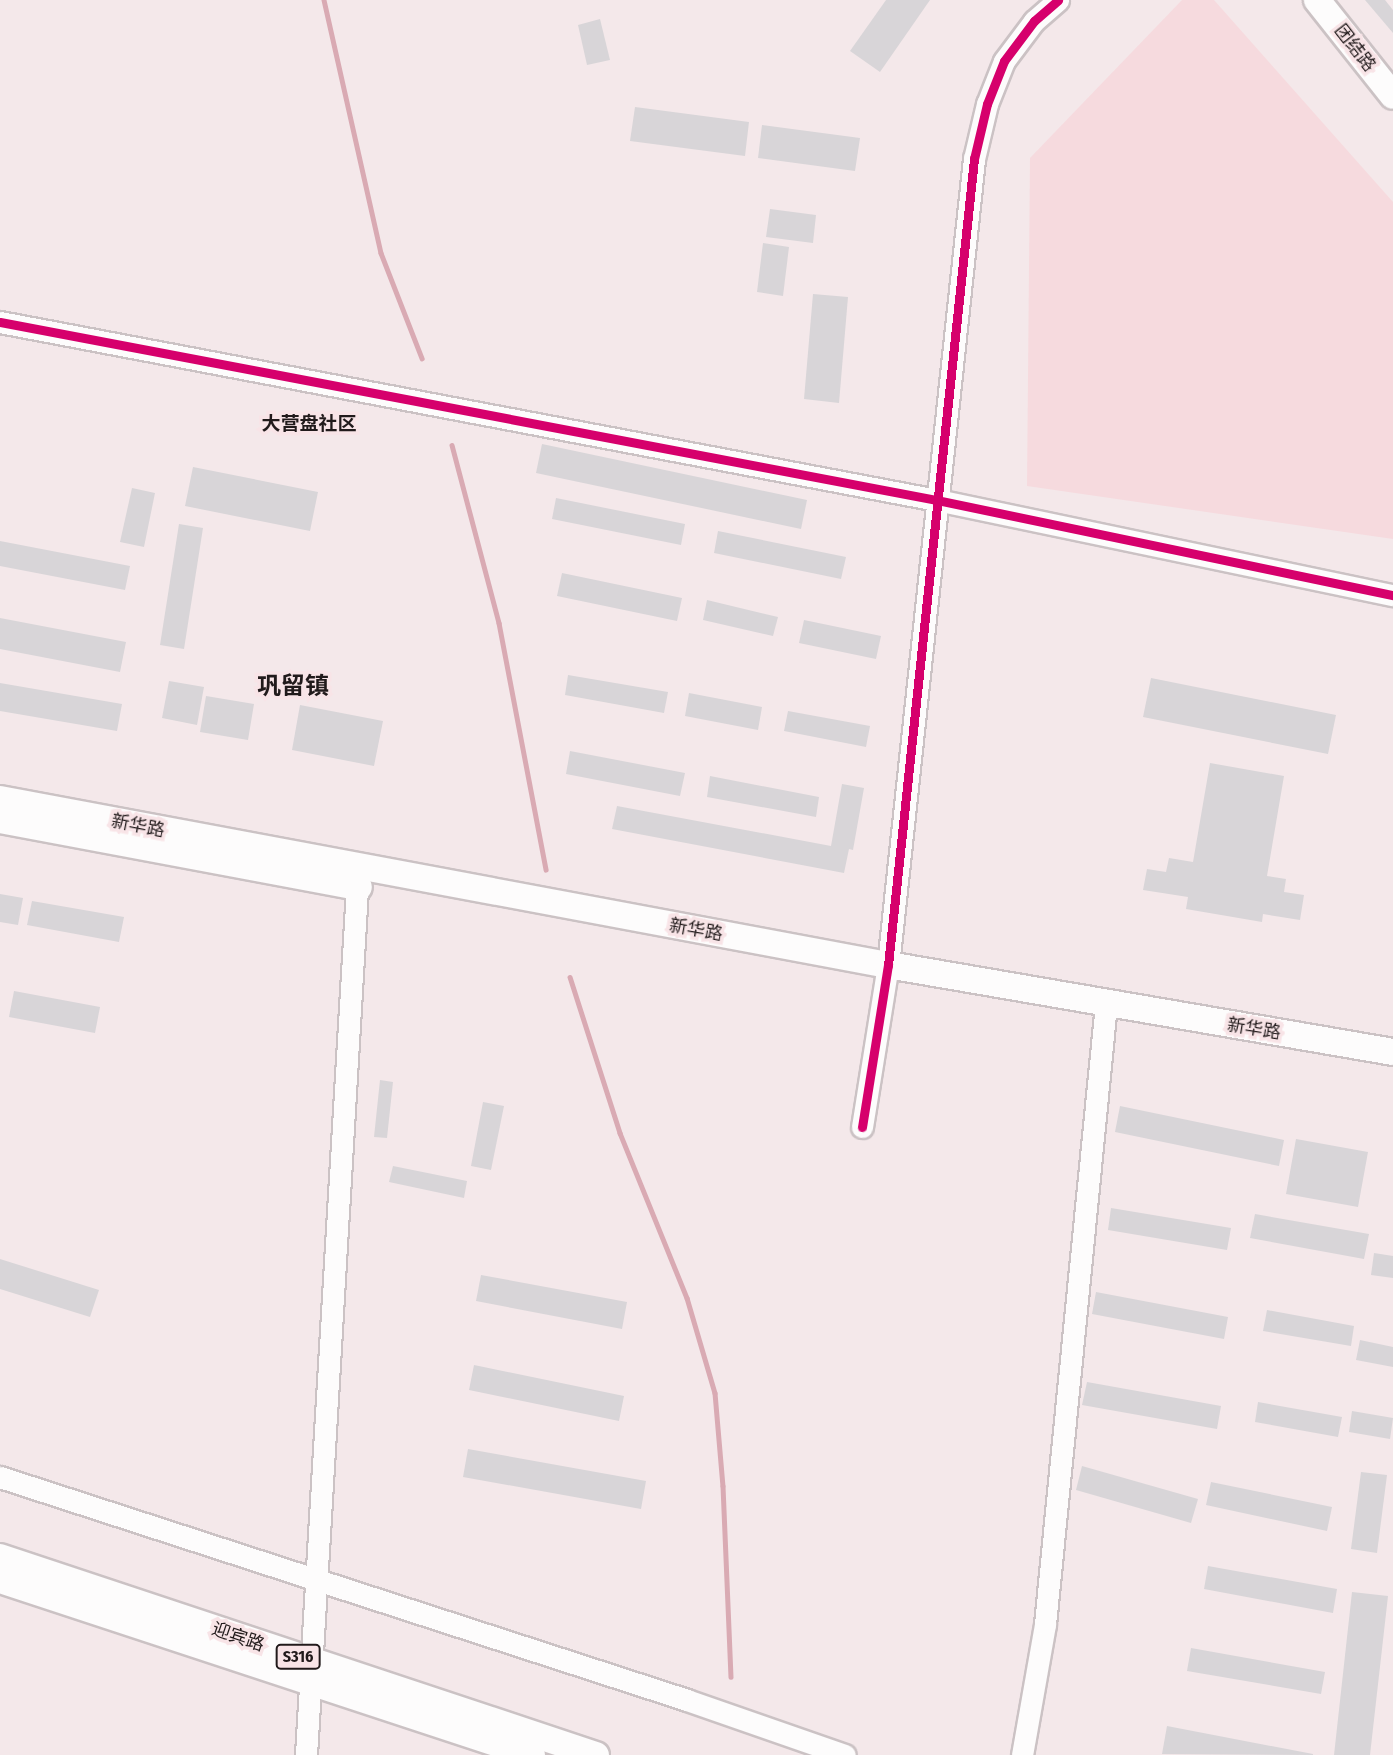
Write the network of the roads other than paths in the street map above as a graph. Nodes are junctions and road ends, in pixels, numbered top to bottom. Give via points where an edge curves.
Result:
1 (1058, 0) edge
2 (1317, 0) edge
3 (1393, 96) edge
4 (0, 322) edge
5 (937, 500) junction
6 (1393, 595) edge
7 (0, 799) edge
8 (0, 820) edge
9 (358, 877) junction
10 (886, 973) junction
11 (1105, 1012) junction
12 (1393, 1052) edge
13 (1393, 1070) edge
14 (862, 1127) dead end
15 (0, 1478) edge
16 (0, 1557) edge
17 (0, 1580) edge
18 (316, 1582) junction
19 (311, 1672) junction
20 (306, 1755) edge
21 (532, 1755) edge
22 (596, 1755) edge
23 (845, 1755) edge
24 (1022, 1755) edge

1 - 5 street via 1034,21 1004,61 976,148
2 - 3 main road, 团结路
4 - 5 street
5 - 6 street
5 - 10 street
7 - 9 main road, 新华路
8 - 9 main road, 新华路
9 - 10 main road, 新华路
9 - 18 street
10 - 11 main road, 新华路
10 - 14 street
11 - 12 main road, 新华路
11 - 13 main road, 新华路
11 - 24 street via 1045,1624
15 - 18 street
16 - 19 main road, 迎宾路 / S316
17 - 19 main road, 迎宾路 / S316
18 - 19 street
18 - 23 street
19 - 20 street
19 - 21 main road, 迎宾路 / S316
19 - 22 main road, 迎宾路 / S316

